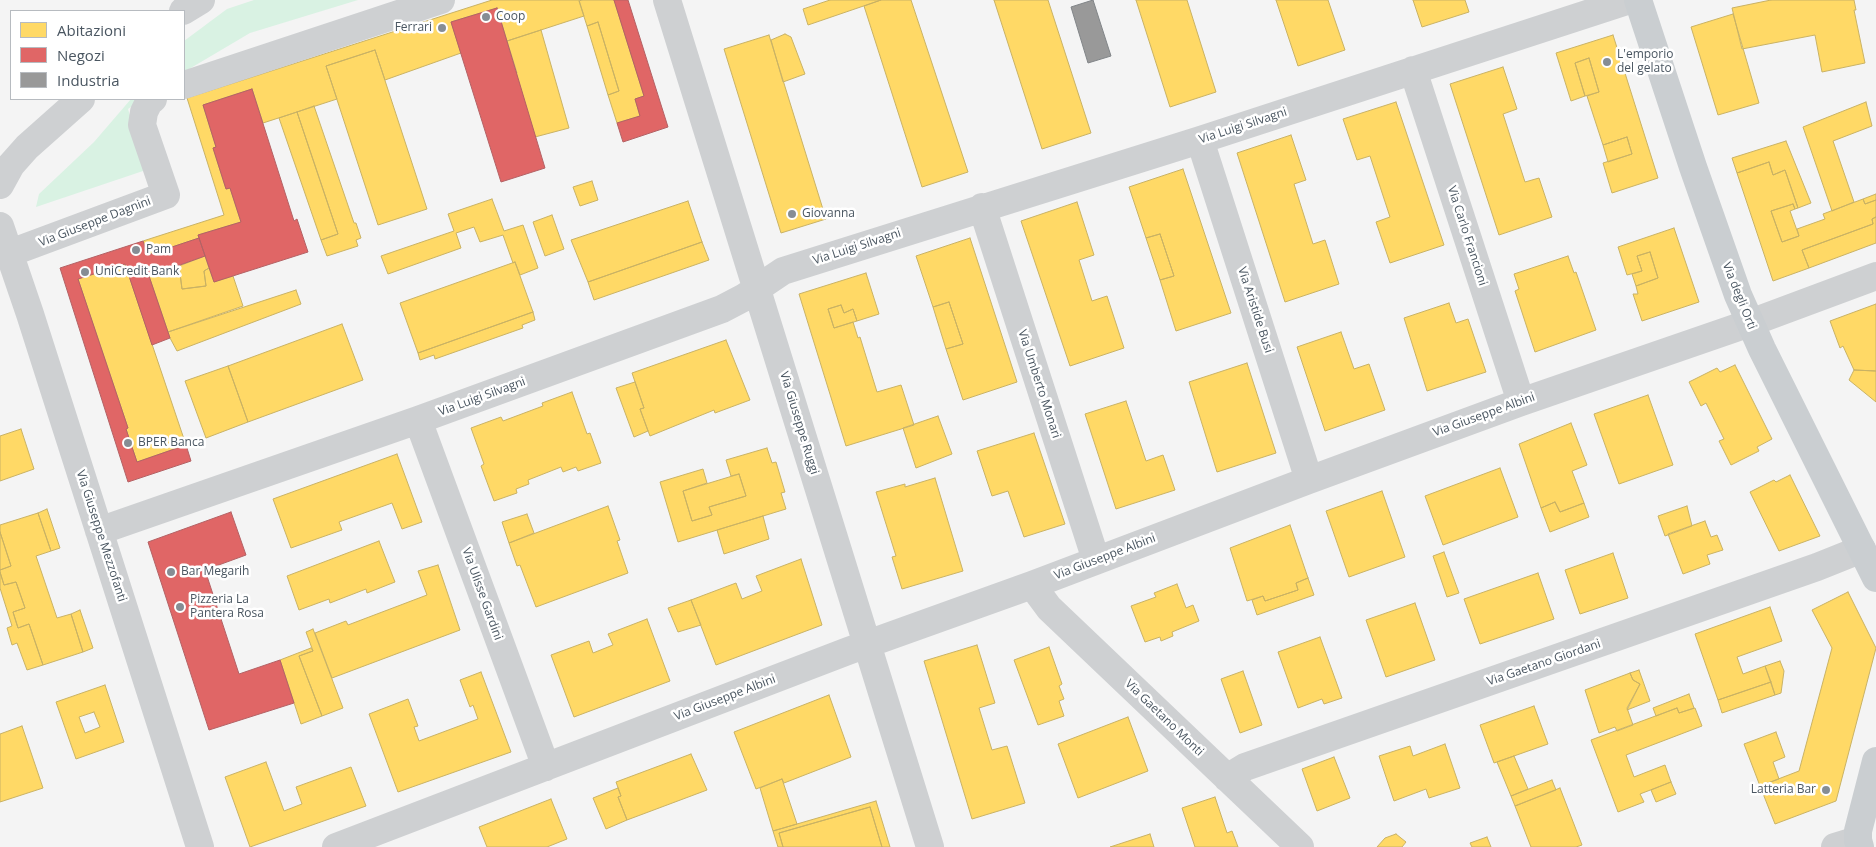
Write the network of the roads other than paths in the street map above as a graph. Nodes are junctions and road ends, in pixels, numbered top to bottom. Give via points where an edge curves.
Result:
1 (201, 0) edge
2 (441, 0) edge
3 (667, 0) edge
4 (1630, 0) edge
5 (1638, 0) edge
6 (184, 10) edge
7 (1413, 70) junction
8 (185, 85) edge
9 (80, 100) edge
10 (152, 100) edge
11 (1200, 140) junction
12 (0, 185) edge
13 (982, 207) junction
14 (0, 226) edge
15 (10, 253) junction
16 (1876, 276) edge
17 (757, 288) junction
18 (1750, 322) junction
19 (1521, 402) junction
20 (418, 420) junction
21 (1309, 480) junction
22 (99, 531) junction
23 (1862, 549) junction
24 (1096, 560) junction
25 (1876, 578) edge
26 (1032, 586) junction
27 (868, 644) junction
28 (1876, 761) edge
29 (546, 767) junction
30 (1227, 778) junction
31 (1857, 843) edge
32 (200, 847) edge
33 (336, 847) edge
34 (930, 847) edge
35 (1300, 847) edge

1 - 6 street
2 - 8 street
3 - 17 street, Via Giuseppe Ruggi
4 - 7 street, Via Luigi Silvagni
5 - 18 main road, Via degli Orti via 1720,249
7 - 11 street, Via Luigi Silvagni
7 - 19 street, Via Carlo Francioni
9 - 12 street via 27,147 11,165
10 - 15 street, Via Giuseppe Dagnini via 144,112 142,124 166,195
11 - 13 street, Via Luigi Silvagni
11 - 21 street, Via Aristide Busi
13 - 17 street, Via Luigi Silvagni via 782,270
13 - 24 street, Via Umberto Monari
14 - 15 street, Via Giuseppe Mezzofanti
15 - 22 street, Via Giuseppe Mezzofanti
16 - 18 street, Via Giuseppe Albini
17 - 20 street, Via Luigi Silvagni via 722,309
17 - 27 street, Via Giuseppe Ruggi
18 - 19 street, Via Giuseppe Albini
18 - 23 main road, Via degli Orti
19 - 21 street, Via Giuseppe Albini
20 - 22 street, Via Luigi Silvagni
20 - 29 street, Via Ulisse Gardini
21 - 24 street, Via Giuseppe Albini
22 - 32 street, Via Giuseppe Mezzofanti
23 - 25 main road, Via degli Orti
23 - 30 street, Via Gaetano Giordani via 1255,764
24 - 26 street, Via Giuseppe Albini
26 - 27 street, Via Giuseppe Albini
26 - 30 street, Via Gaetano Monti via 1049,608
27 - 29 street, Via Giuseppe Albini
27 - 34 street, Via Giuseppe Ruggi
28 - 31 main road
29 - 33 street, Via Giuseppe Albini
30 - 35 street, Via Gaetano Monti

